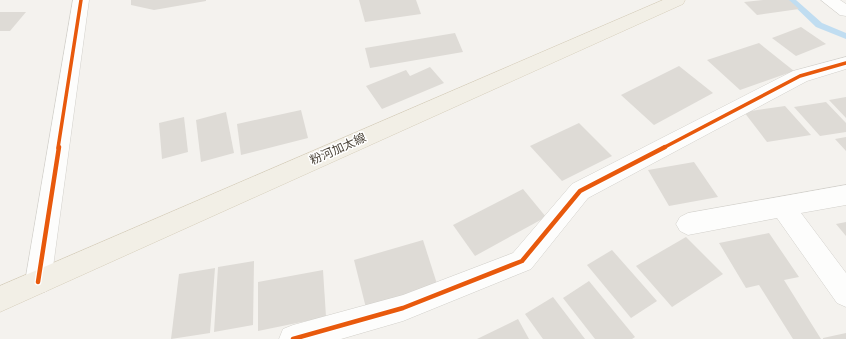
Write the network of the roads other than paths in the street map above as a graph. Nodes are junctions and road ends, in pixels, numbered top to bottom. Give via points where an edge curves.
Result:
1 (81, 0) edge
2 (677, 0) edge
3 (829, 0) edge
4 (846, 11) edge
5 (846, 62) edge
6 (846, 195) edge
7 (782, 208) junction
8 (688, 224) dead end
9 (38, 282) junction
10 (846, 294) edge
11 (0, 299) edge
12 (293, 339) edge

1 - 9 street
2 - 9 main road, 粉河加太線
3 - 4 street
5 - 12 street via 800,76 580,191 522,261 403,308
6 - 7 street
7 - 8 street
7 - 10 street
9 - 11 main road, 粉河加太線

